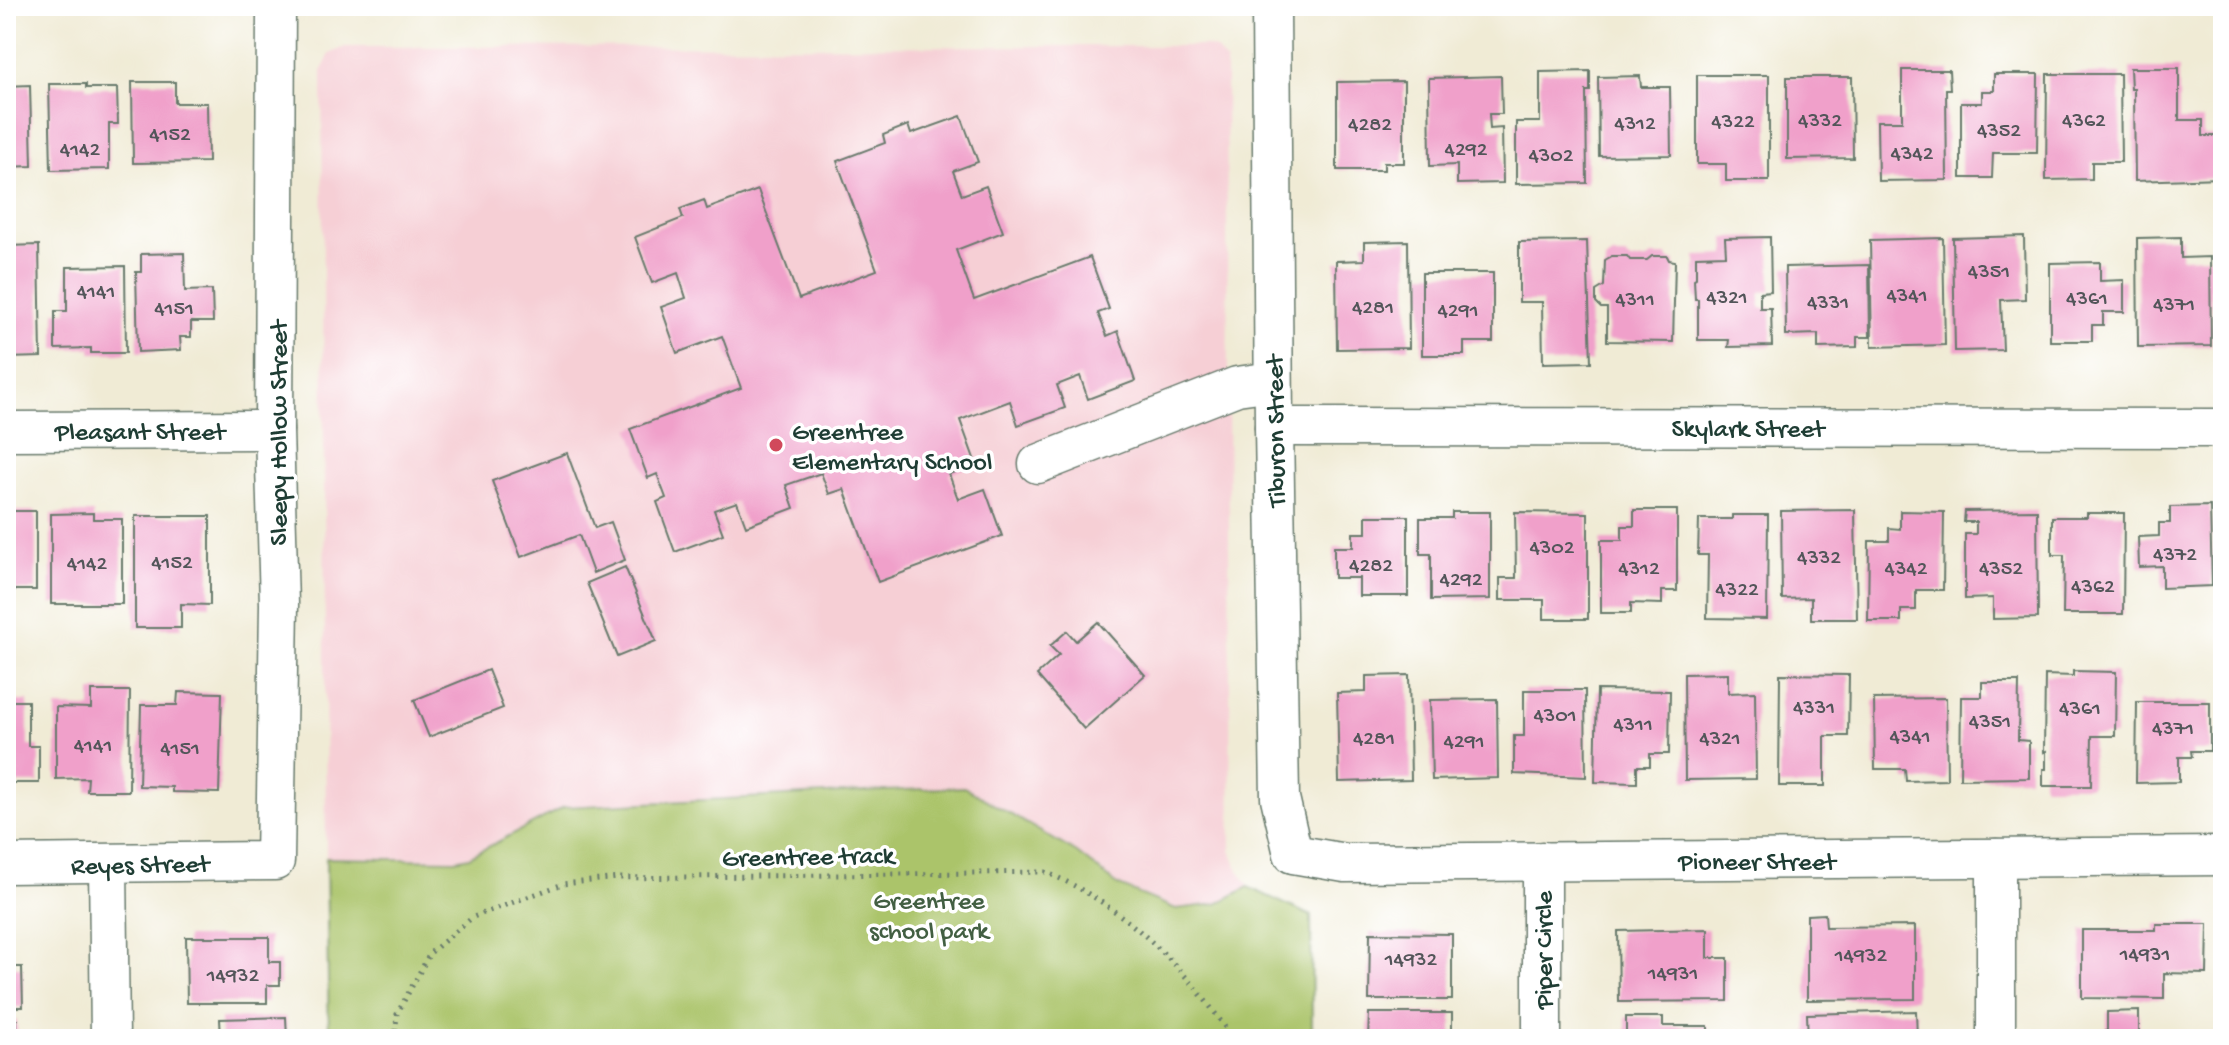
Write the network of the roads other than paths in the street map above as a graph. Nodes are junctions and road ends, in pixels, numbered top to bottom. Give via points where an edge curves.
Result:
1 (276, 6) edge
2 (1271, 6) edge
3 (1273, 381) junction
4 (1274, 427) junction
5 (2223, 428) edge
6 (274, 430) junction
7 (6, 431) edge
8 (1038, 464) dead end
9 (1293, 854) joint
10 (2223, 856) edge
11 (1996, 858) junction
12 (275, 861) joint
13 (1542, 861) junction
14 (6, 864) edge
15 (108, 864) junction
16 (110, 1039) edge
17 (1542, 1039) edge
18 (1996, 1039) edge

1 - 6 street, Sleepy Hollow Street
2 - 3 street, Tiburon Street
3 - 4 street, Tiburon Street
3 - 8 street via 1237,386
4 - 5 street, Skylark Street
4 - 9 street, Tiburon Street via 1280,798
6 - 7 street, Pleasant Street
6 - 12 street, Sleepy Hollow Street via 279,604
9 - 13 street, Pioneer Street via 1345,863
10 - 11 street, Pioneer Street
11 - 13 street, Pioneer Street
11 - 18 street
12 - 15 street, Reyes Street
13 - 17 street, Piper Circle
14 - 15 street, Reyes Street
15 - 16 street

